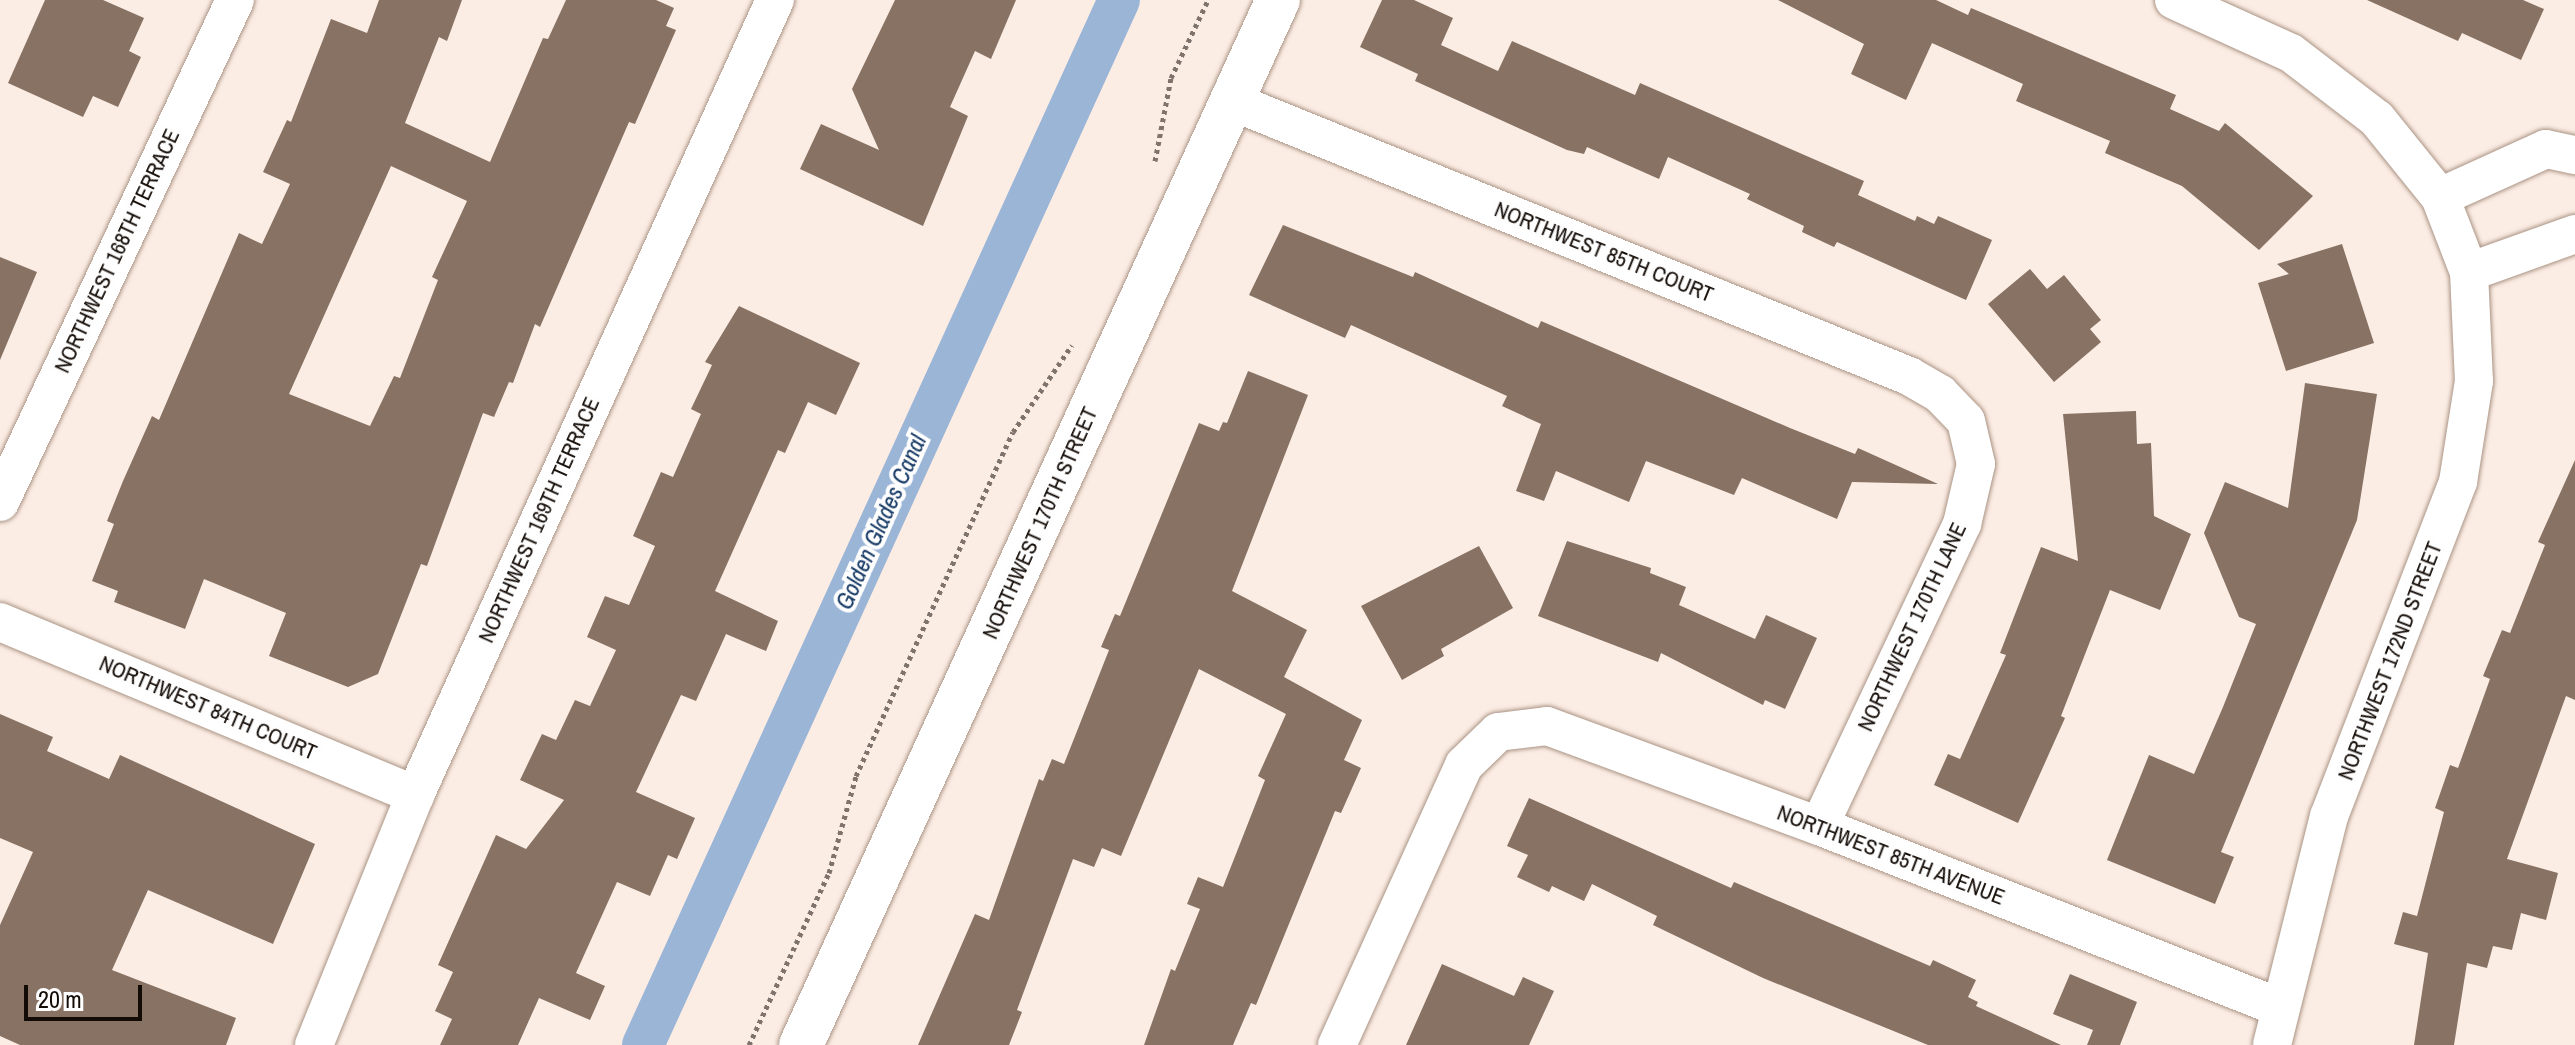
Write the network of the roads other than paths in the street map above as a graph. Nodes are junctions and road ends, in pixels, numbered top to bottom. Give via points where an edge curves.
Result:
1 (235, 0) edge
2 (775, 0) edge
3 (1278, 0) edge
4 (2174, 0) edge
5 (1231, 101) junction
6 (2575, 155) edge
7 (2440, 197) junction
8 (2575, 234) edge
9 (2469, 272) junction
10 (1966, 421) joint
11 (0, 502) edge
12 (0, 622) edge
13 (415, 795) junction
14 (1819, 826) junction
15 (2279, 1007) junction
16 (314, 1045) edge
17 (801, 1045) edge
18 (1337, 1045) edge
19 (2272, 1045) edge

1 - 11 street, NORTHWEST 168TH TERRACE
2 - 13 street, NORTHWEST 169TH TERRACE
3 - 5 street, NORTHWEST 170TH STREET
4 - 7 street, NORTHWEST 172ND STREET via 2291,53 2377,119
5 - 10 street, NORTHWEST 85TH COURT via 1909,376 1940,394
5 - 17 street, NORTHWEST 170TH STREET
6 - 7 street via 2546,149
7 - 9 street, NORTHWEST 172ND STREET
8 - 9 street
9 - 15 street, NORTHWEST 172ND STREET via 2474,381 2458,482 2422,587 2329,816
10 - 14 street, NORTHWEST 170TH LANE via 1976,464 1962,524
12 - 13 street, NORTHWEST 84TH COURT
13 - 16 street, NORTHWEST 169TH TERRACE
14 - 15 street, NORTHWEST 85TH AVENUE
14 - 18 street, NORTHWEST 85TH AVENUE via 1547,726 1498,732 1464,765
15 - 19 street, NORTHWEST 172ND STREET

